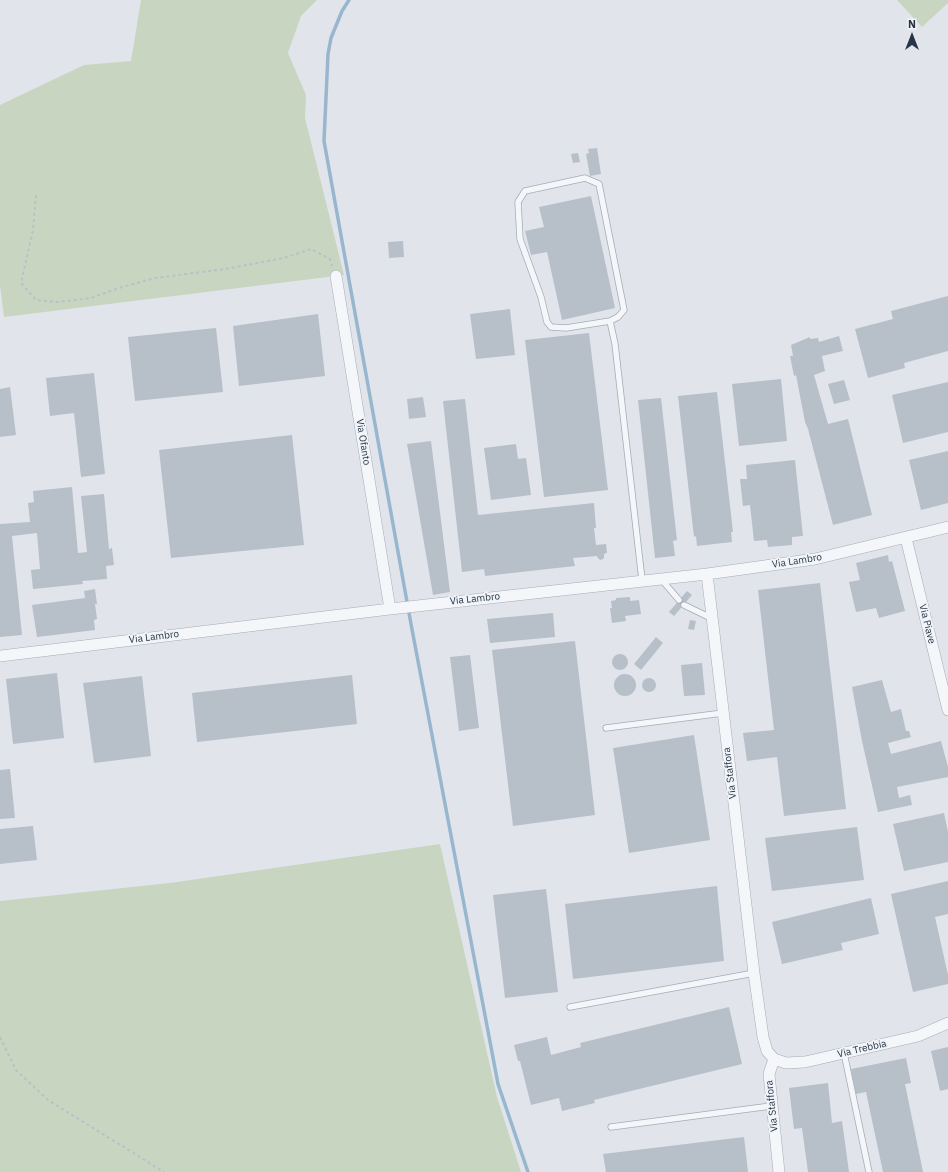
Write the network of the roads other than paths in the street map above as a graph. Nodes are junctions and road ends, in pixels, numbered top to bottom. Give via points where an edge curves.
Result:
1 (336, 276) road end
2 (610, 321) junction
3 (948, 527) edge
4 (906, 538) junction
5 (707, 574) junction
6 (661, 579) junction
7 (642, 580) junction
8 (680, 600) dead end
9 (684, 605) dead end
10 (393, 608) junction
11 (713, 620) junction
12 (0, 656) edge
13 (948, 710) edge
14 (723, 713) junction
15 (606, 728) dead end
16 (754, 973) junction
17 (570, 1007) dead end
18 (948, 1023) edge
19 (844, 1053) junction
20 (774, 1059) junction
21 (772, 1106) junction
22 (611, 1127) dead end
23 (779, 1172) edge
24 (869, 1172) edge

1 - 10 street, Via Ofanto
2 - 2 lane via 624,310 599,184 585,178 525,191 518,202 520,239 541,297 547,322 551,327 566,328
2 - 7 lane via 615,344
3 - 4 street, Via Lambro
4 - 5 street, Via Lambro via 815,559
4 - 13 street, Via Piave
5 - 6 street, Via Lambro
5 - 11 street, Via Staffora
6 - 7 street, Via Lambro
6 - 8 lane
7 - 10 street, Via Lambro
9 - 11 lane
10 - 12 street, Via Lambro
11 - 14 street, Via Staffora
14 - 15 lane
14 - 16 street, Via Staffora
16 - 17 lane
16 - 20 street, Via Staffora via 763,1037 767,1051
18 - 19 street, Via Trebbia via 918,1036
19 - 20 street, Via Trebbia via 805,1062 786,1063
19 - 24 lane
20 - 21 street, Via Staffora via 769,1074
21 - 22 lane
21 - 23 street, Via Staffora

